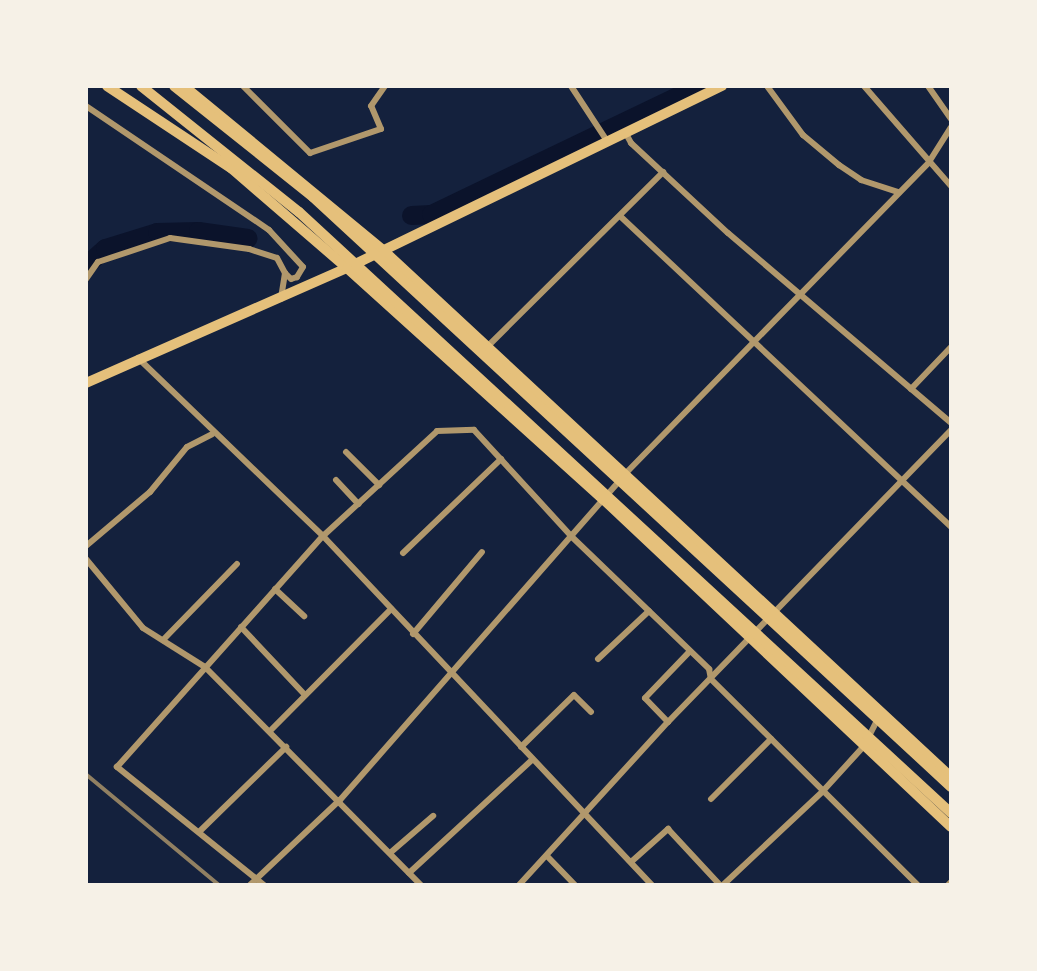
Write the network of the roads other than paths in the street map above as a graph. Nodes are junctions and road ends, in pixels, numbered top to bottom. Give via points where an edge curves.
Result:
1 (107, 86) edge
2 (141, 86) edge
3 (174, 86) edge
4 (184, 86) edge
5 (243, 86) edge
6 (385, 86) edge
7 (571, 86) edge
8 (722, 86) edge
9 (767, 86) edge
10 (864, 86) edge
11 (928, 86) edge
12 (86, 106) edge
13 (951, 119) edge
14 (951, 127) edge
15 (625, 132) junction
16 (607, 141) junction
17 (929, 162) junction
18 (663, 172) junction
19 (951, 186) edge
20 (899, 192) junction
21 (620, 216) junction
22 (383, 250) junction
23 (347, 268) junction
24 (285, 273) junction
25 (86, 279) edge
26 (798, 293) junction
27 (281, 299) junction
28 (754, 338) junction
29 (488, 346) junction
30 (951, 346) edge
31 (138, 358) junction
32 (86, 383) edge
33 (911, 389) junction
34 (951, 423) edge
35 (951, 430) edge
36 (212, 434) junction
37 (346, 452) dead end
38 (501, 460) junction
39 (625, 474) junction
40 (900, 480) junction
41 (336, 481) dead end
42 (379, 485) junction
43 (603, 499) junction
44 (358, 504) junction
45 (951, 527) edge
46 (323, 536) junction
47 (571, 536) junction
48 (86, 546) edge
49 (482, 552) dead end
50 (403, 553) dead end
51 (86, 559) edge
52 (237, 564) dead end
53 (275, 589) junction
54 (391, 609) junction
55 (649, 611) junction
56 (774, 613) junction
57 (304, 616) dead end
58 (241, 627) junction
59 (414, 634) junction
60 (749, 639) junction
61 (163, 640) junction
62 (690, 651) junction
63 (598, 660) dead end
64 (205, 667) junction
65 (452, 675) junction
66 (711, 679) junction
67 (305, 695) junction
68 (591, 712) dead end
69 (881, 714) junction
70 (668, 722) junction
71 (270, 731) junction
72 (771, 740) junction
73 (864, 746) junction
74 (286, 747) junction
75 (522, 747) junction
76 (533, 760) junction
77 (951, 777) edge
78 (951, 787) edge
79 (823, 792) junction
80 (711, 799) dead end
81 (340, 800) junction
82 (585, 813) junction
83 (951, 813) edge
84 (433, 816) dead end
85 (951, 827) edge
86 (199, 832) junction
87 (390, 853) junction
88 (547, 856) junction
89 (631, 862) junction
90 (409, 873) junction
91 (257, 879) junction
92 (250, 885) edge
93 (264, 885) edge
94 (421, 885) edge
95 (519, 885) edge
96 (575, 885) edge
97 (652, 885) edge
98 (722, 885) edge
99 (918, 885) edge

1 - 23 highway via 231,168
2 - 83 highway via 299,212
3 - 78 highway via 313,197
4 - 22 highway
5 - 6 street via 310,153 381,129 371,106
7 - 16 street
8 - 15 main road
9 - 20 street via 803,135 839,165 861,180
10 - 17 street
11 - 13 street
12 - 24 street via 269,230 303,267 291,279
14 - 17 street
15 - 16 main road
15 - 18 street
16 - 22 main road
17 - 19 street
17 - 20 street
18 - 21 street
18 - 26 street
20 - 26 street
21 - 28 street
21 - 29 street
22 - 23 main road
22 - 29 highway
23 - 27 main road
23 - 43 highway
24 - 25 street via 277,258 249,248 170,238 98,262
24 - 27 street
26 - 28 street
26 - 33 street
27 - 31 main road
28 - 39 street
28 - 40 street
29 - 39 highway
30 - 33 street
31 - 32 main road
31 - 36 street
33 - 34 street
35 - 40 street
36 - 46 street
36 - 48 street via 187,447 150,492
37 - 42 street
38 - 42 street via 474,430 437,431
38 - 47 street
38 - 50 street
39 - 43 street
39 - 56 highway
40 - 45 street
40 - 56 street
41 - 44 street
42 - 44 street
43 - 47 street
43 - 60 highway
44 - 46 street
46 - 53 street
46 - 54 street
47 - 55 street
47 - 65 street
49 - 59 street
51 - 61 street via 144,628
52 - 61 street
53 - 57 street
53 - 58 street
54 - 59 street
54 - 67 street
55 - 62 street
55 - 63 street
56 - 60 street
56 - 69 highway
58 - 64 street
58 - 67 street
59 - 65 street
60 - 66 street
60 - 73 highway
61 - 64 street
62 - 66 street via 709,670
62 - 70 street via 645,698
64 - 71 street
64 - 86 street via 117,767
65 - 75 street
65 - 81 street
66 - 70 street
66 - 72 street
67 - 71 street
68 - 75 street via 574,695
69 - 73 street
69 - 77 highway
70 - 82 street
71 - 74 street
72 - 79 street
72 - 80 street
73 - 79 street
73 - 85 highway
74 - 81 street
74 - 86 street
75 - 76 street
76 - 82 street
76 - 90 street
79 - 98 street
79 - 99 street
81 - 87 street
81 - 91 street
82 - 88 street
82 - 89 street
84 - 87 street
86 - 91 street
87 - 90 street
88 - 95 street
88 - 96 street
89 - 97 street
89 - 98 street via 668,830
90 - 94 street
91 - 92 street
91 - 93 street

